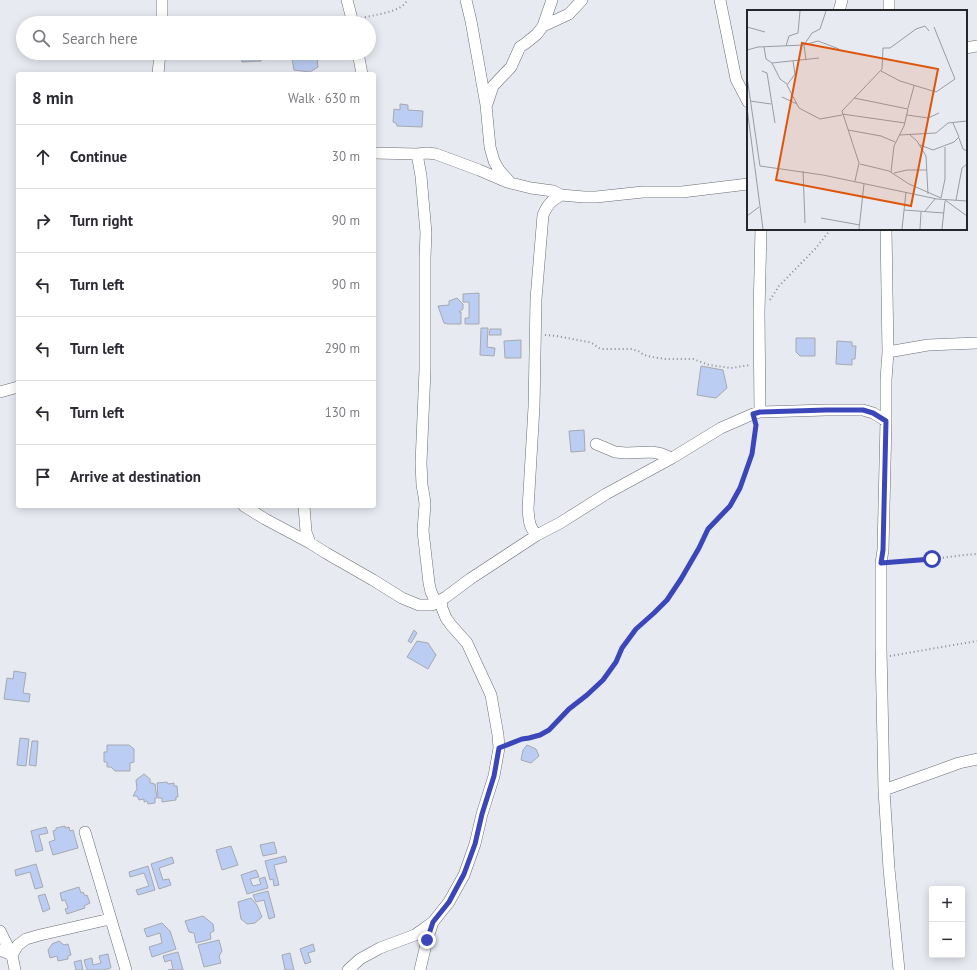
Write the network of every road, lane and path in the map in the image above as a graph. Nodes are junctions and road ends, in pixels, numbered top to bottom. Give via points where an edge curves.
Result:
1 (162, 0) edge
2 (347, 0) edge
3 (407, 0) edge
4 (466, 0) edge
5 (552, 0) edge
6 (582, 0) edge
7 (720, 0) edge
8 (842, 0) edge
9 (889, 0) edge
10 (839, 10) edge
11 (888, 10) edge
12 (162, 16) edge
13 (351, 16) edge
14 (373, 16) edge
15 (543, 26) junction
16 (977, 46) edge
17 (967, 48) edge
18 (159, 60) edge
19 (359, 60) edge
20 (158, 72) edge
21 (362, 72) edge
22 (747, 100) edge
23 (486, 105) junction
24 (376, 153) edge
25 (417, 154) junction
26 (511, 183) junction
27 (747, 184) edge
28 (561, 195) junction
29 (761, 230) edge
30 (831, 230) edge
31 (886, 230) edge
32 (759, 313) junction
33 (536, 334) junction
34 (977, 343) edge
35 (888, 352) junction
36 (760, 363) junction
37 (16, 388) edge
38 (0, 392) edge
39 (757, 413) junction
40 (886, 421) junction
41 (596, 444) dead end
42 (672, 458) junction
43 (247, 508) edge
44 (304, 508) edge
45 (537, 536) junction
46 (310, 543) junction
47 (977, 554) edge
48 (881, 563) junction
49 (440, 601) junction
50 (977, 641) edge
51 (881, 658) junction
52 (499, 748) junction
53 (977, 759) edge
54 (884, 790) junction
55 (85, 832) dead end
56 (110, 918) junction
57 (433, 922) junction
58 (0, 931) edge
59 (0, 950) edge
60 (12, 955) junction
61 (15, 970) edge
62 (126, 970) edge
63 (348, 970) edge
64 (420, 970) edge
65 (899, 970) edge

1 - 12 street
2 - 13 street
3 - 14 path via 403,6
4 - 23 street
5 - 15 street
6 - 15 street via 569,14
7 - 22 street via 736,79
8 - 10 street
9 - 11 street
15 - 23 street via 520,47 511,67 493,86
16 - 17 street
18 - 20 street
19 - 21 street
23 - 26 street via 492,154 499,170
24 - 25 street
25 - 26 street via 436,154
25 - 49 street via 426,233 421,468 425,504 423,531 431,592 434,598
26 - 28 street via 553,191
27 - 28 street via 682,192 643,192 596,197
28 - 33 street via 547,206 543,216 536,299
29 - 32 street
30 - 32 path via 779,286
31 - 35 street
32 - 36 street
33 - 36 path via 588,342 602,350 631,349 652,357 693,359 709,365 731,368
33 - 45 street via 528,509 530,528
34 - 35 street via 928,345
35 - 40 street
36 - 39 street
37 - 38 street
39 - 40 street via 863,410
39 - 42 street via 721,428
39 - 52 path via 752,454 740,488 730,506 708,529 667,600 636,629 603,680 549,730
40 - 48 street
41 - 42 street via 615,452 652,452
42 - 45 street
43 - 46 street
44 - 46 street via 306,532
45 - 49 street
46 - 49 street via 402,598 419,605 432,605
47 - 48 path
48 - 51 street
49 - 52 street via 446,618 467,643 491,695
50 - 51 path
51 - 54 street
52 - 57 street via 494,776 464,874 449,902
53 - 54 street
54 - 65 street
55 - 56 street
56 - 60 street via 26,939
56 - 62 street
57 - 63 street via 415,935 380,948 360,959
57 - 64 street
58 - 60 street
59 - 60 street
60 - 61 street

